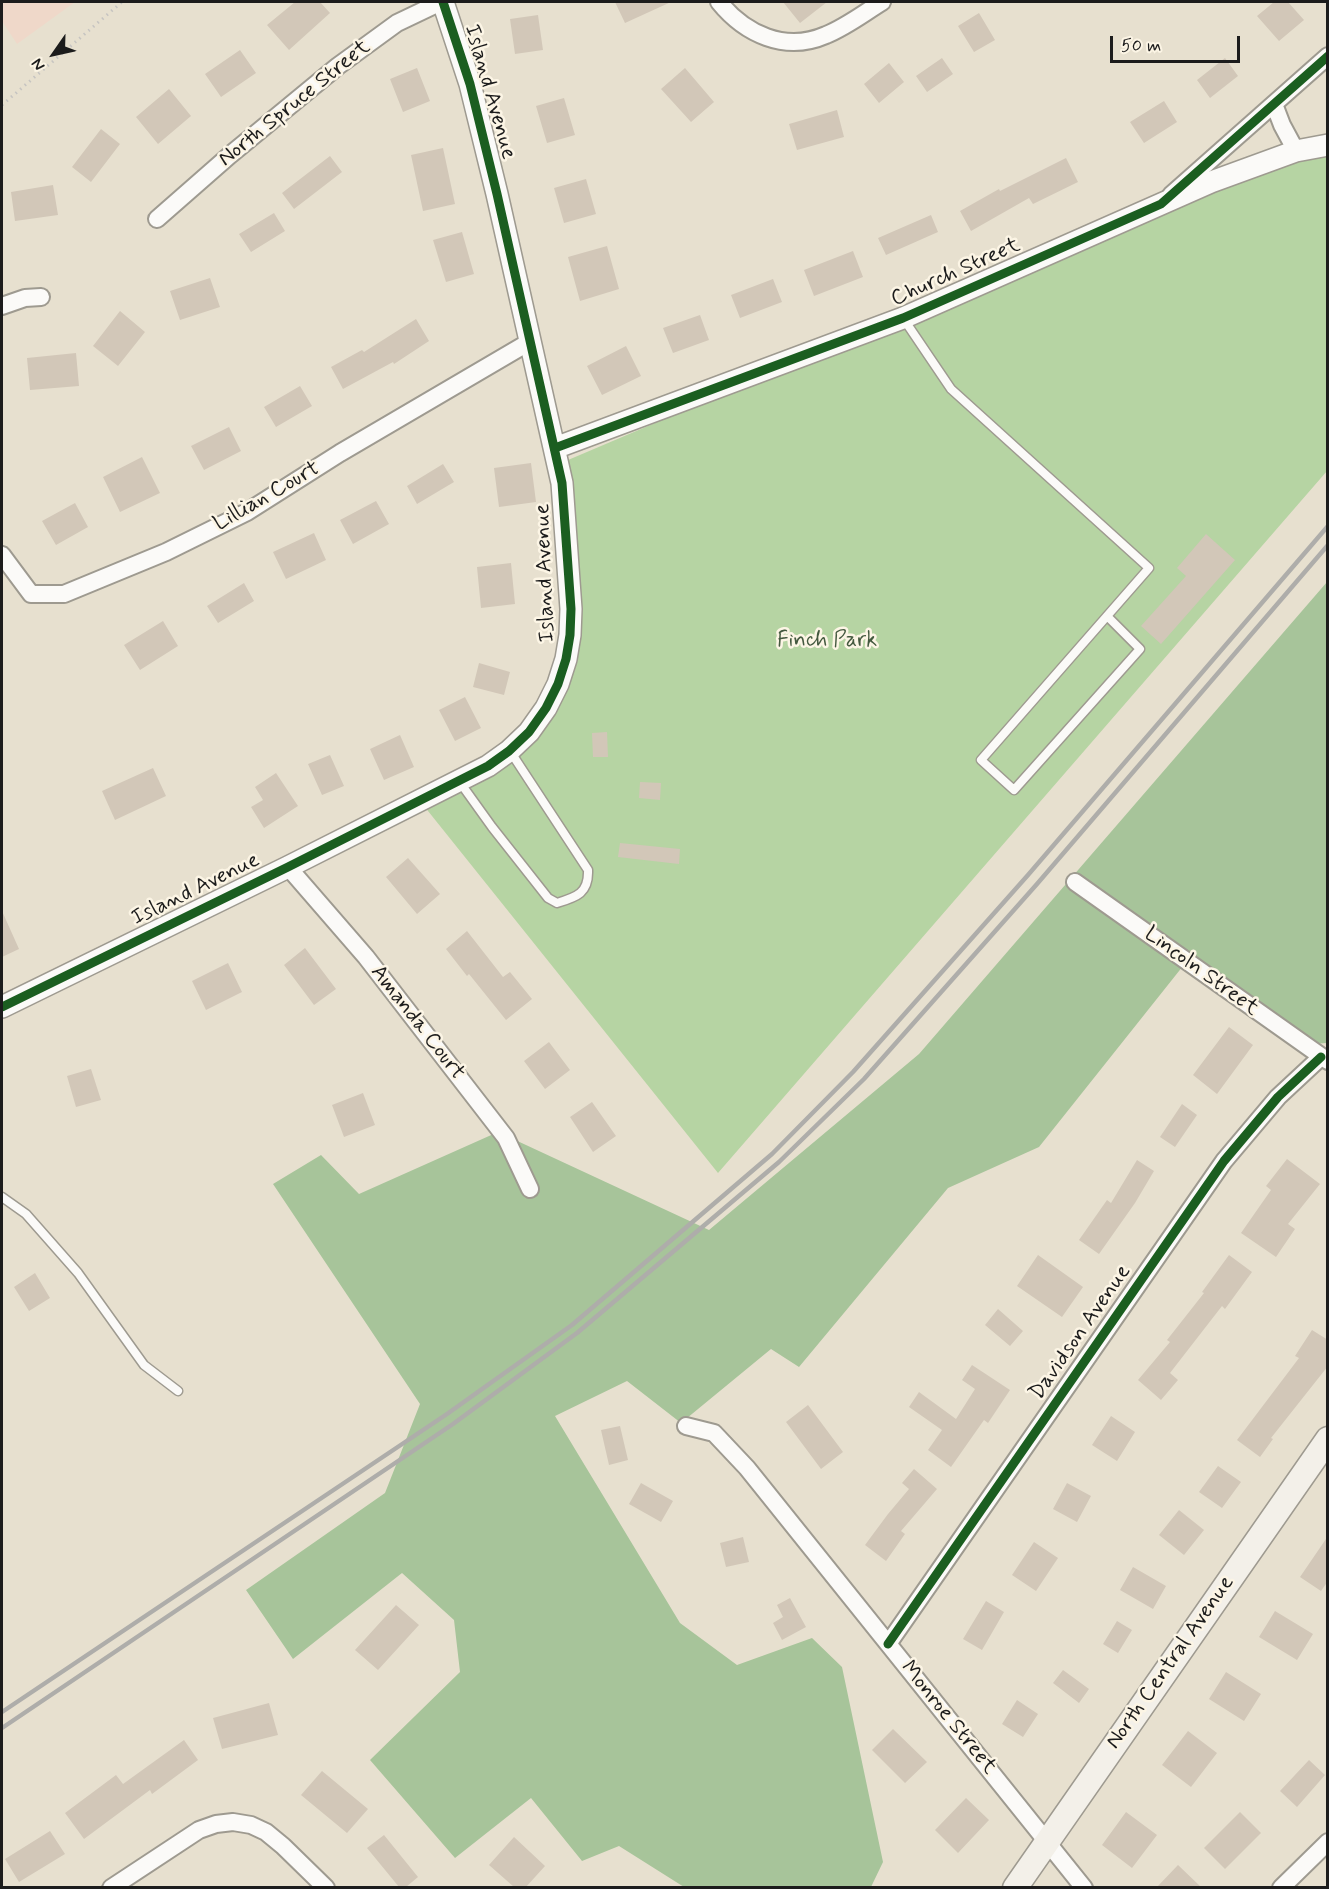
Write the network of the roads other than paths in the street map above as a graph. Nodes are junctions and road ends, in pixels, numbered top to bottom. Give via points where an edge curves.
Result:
1 (442, 2) edge
2 (718, 2) edge
3 (882, 2) edge
4 (1328, 56) edge
5 (1274, 104) junction
6 (1328, 145) edge
7 (1296, 150) junction
8 (1161, 204) junction
9 (157, 219) dead end
10 (41, 297) dead end
11 (2, 306) edge
12 (903, 318) junction
13 (531, 341) junction
14 (555, 448) junction
15 (2, 555) edge
16 (1107, 616) junction
17 (509, 751) junction
18 (459, 780) junction
19 (288, 867) junction
20 (1075, 882) dead end
21 (2, 1007) edge
22 (1324, 1059) edge
23 (530, 1189) dead end
24 (2, 1197) edge
25 (178, 1391) dead end
26 (686, 1426) dead end
27 (1328, 1439) edge
28 (888, 1644) junction
29 (1048, 1840) junction
30 (1328, 1842) edge
31 (111, 1887) edge
32 (326, 1887) edge
33 (1015, 1887) edge
34 (1084, 1887) edge
35 (1281, 1887) edge

1 - 9 street, North Spruce Street via 397,23 338,66
1 - 13 street, Island Avenue via 470,84
2 - 3 street via 745,28 764,37 803,41 828,34
4 - 5 street, Church Street
5 - 7 street
5 - 8 street, Church Street
6 - 7 street
7 - 8 street
8 - 12 street, Church Street
10 - 11 street
12 - 14 street, Church Street
12 - 16 lane via 951,390 1149,568
13 - 14 street, Island Avenue
13 - 15 street, Lillian Court via 248,512 166,552 64,594 31,594
14 - 17 street, Island Avenue via 562,483 570,635 558,684 546,708
16 - 16 lane via 981,760 1014,790 1140,650
17 - 18 street, Island Avenue
17 - 18 lane via 588,870 588,881 572,899 557,903 548,898
18 - 19 street, Island Avenue
19 - 21 street, Island Avenue
19 - 23 street, Amanda Court via 366,957 506,1138
20 - 22 street, Lincoln Street
22 - 28 street, Davidson Avenue via 1278,1097 1224,1161
24 - 25 lane via 26,1214 78,1274 144,1365
26 - 28 street, Monroe Street via 714,1433 747,1468
27 - 29 main road, North Central Avenue
28 - 29 street, Monroe Street
29 - 33 main road, North Central Avenue
29 - 34 street, Monroe Street
30 - 35 street
31 - 32 street via 199,1830 233,1822 266,1832

